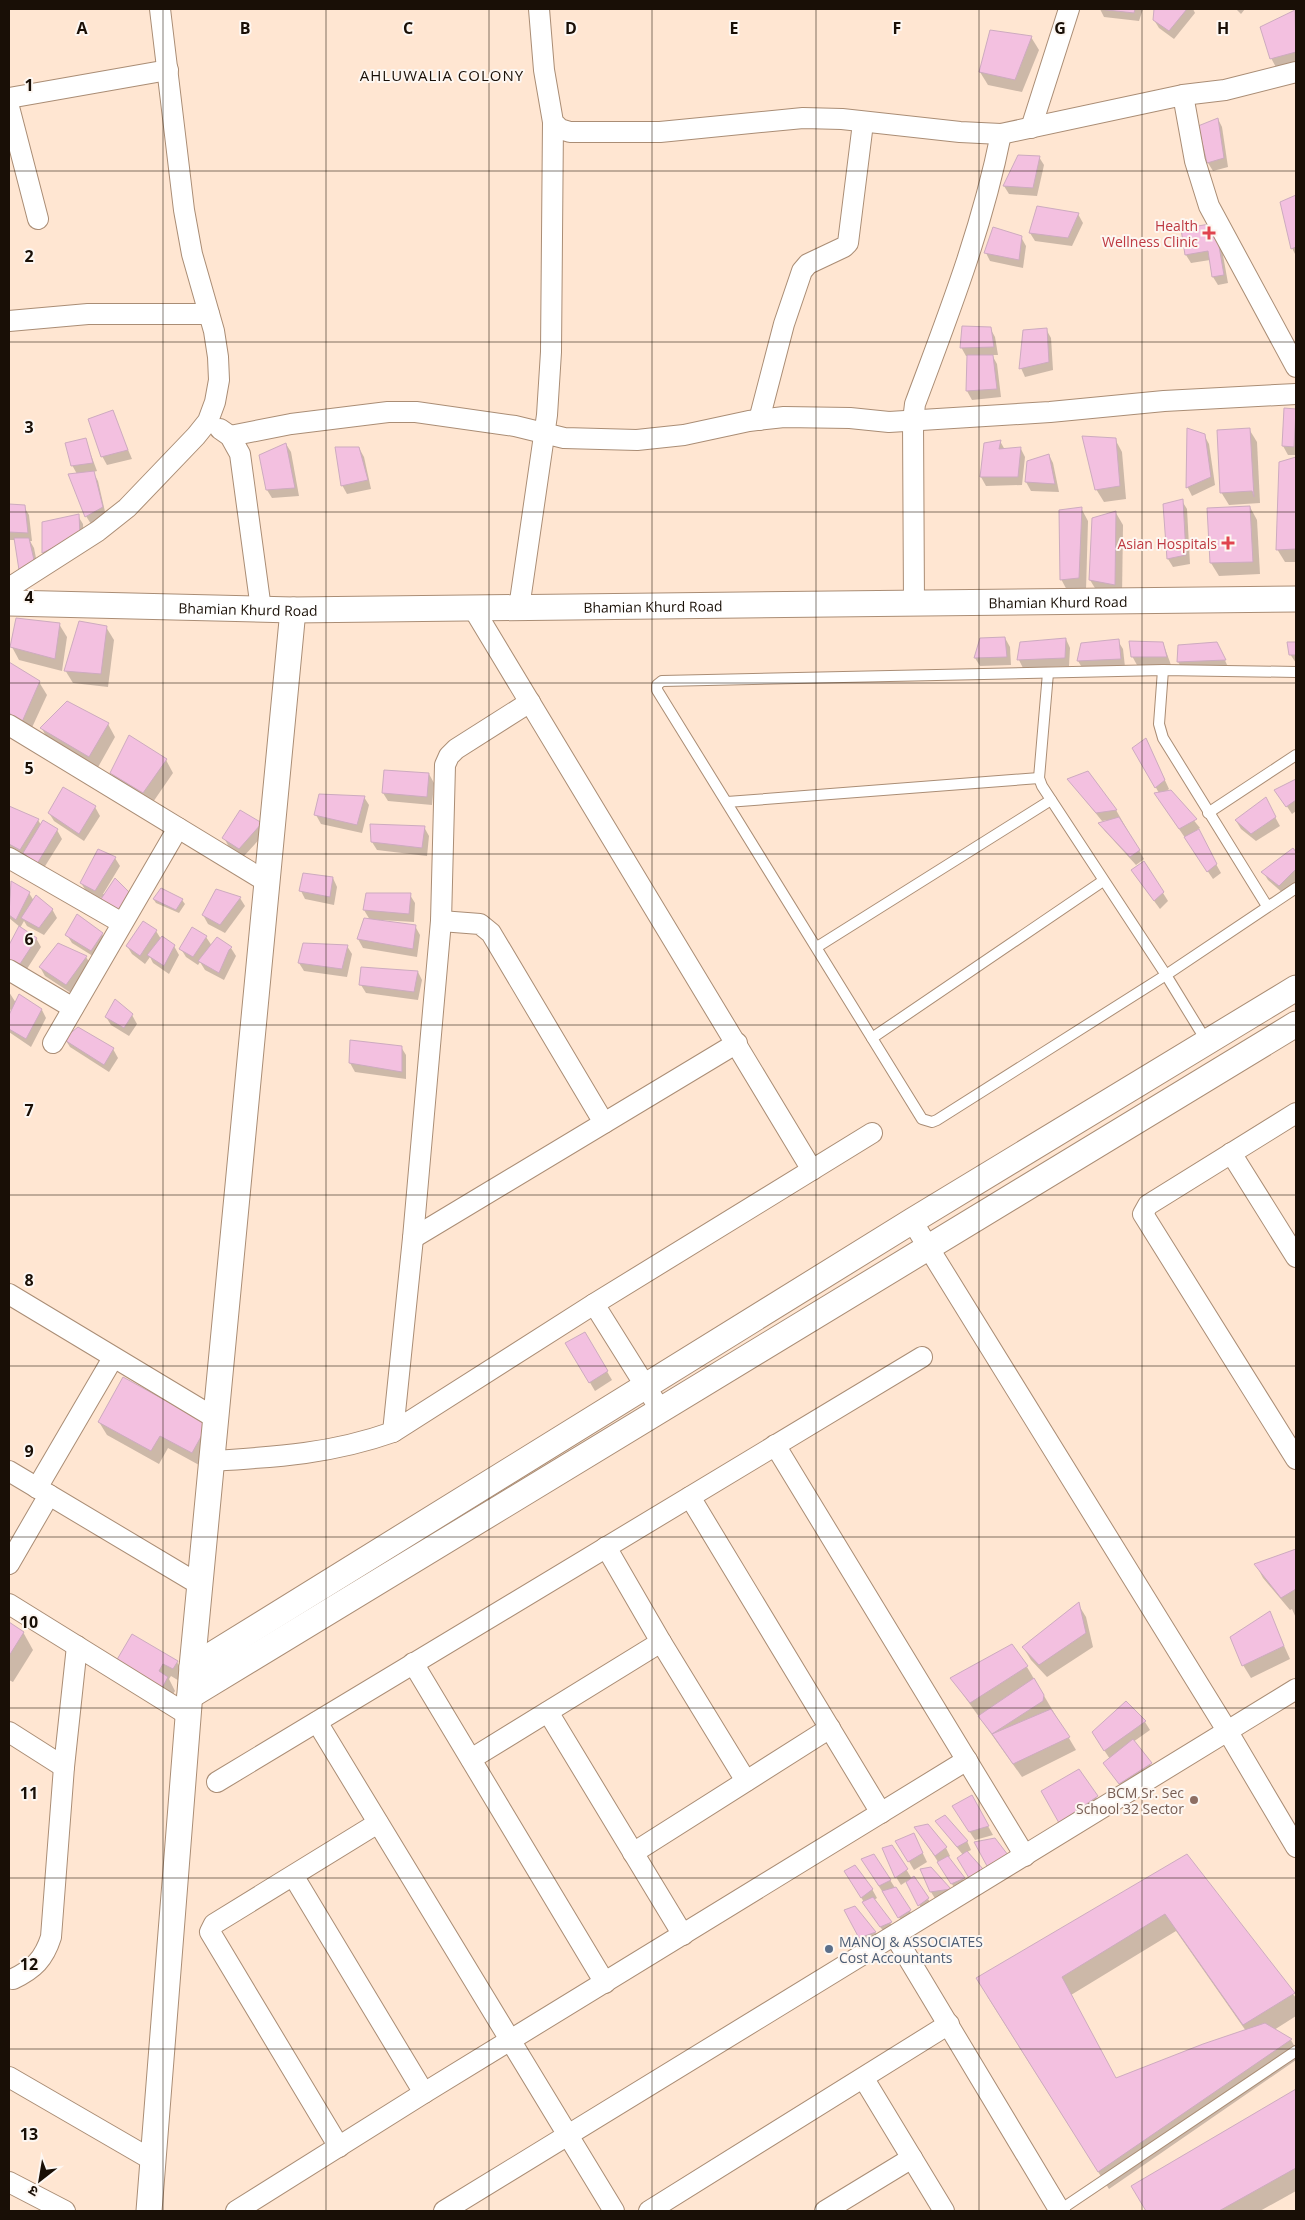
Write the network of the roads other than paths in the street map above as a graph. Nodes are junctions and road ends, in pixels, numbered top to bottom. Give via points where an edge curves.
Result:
1 (160, 9) edge
2 (538, 9) edge
3 (1069, 9) edge
4 (168, 70) junction
5 (1296, 72) edge
6 (1183, 96) junction
7 (9, 98) edge
8 (9, 107) edge
9 (553, 122) junction
10 (863, 123) junction
11 (1031, 128) junction
12 (1001, 134) junction
13 (38, 219) dead end
14 (209, 314) junction
15 (9, 321) edge
16 (1296, 367) edge
17 (1296, 394) edge
18 (759, 420) junction
19 (913, 420) junction
20 (208, 421) junction
21 (545, 435) junction
22 (230, 436) junction
23 (9, 588) edge
24 (1296, 599) edge
25 (9, 603) edge
26 (914, 604) junction
27 (473, 608) junction
28 (519, 608) junction
29 (261, 609) junction
30 (293, 610) junction
31 (1163, 670) junction
32 (1296, 672) edge
33 (1048, 673) junction
34 (530, 702) junction
35 (9, 725) edge
36 (1296, 755) edge
37 (1039, 778) junction
38 (1051, 800) junction
39 (727, 802) junction
40 (1208, 813) junction
41 (178, 828) junction
42 (9, 858) edge
43 (1103, 881) junction
44 (267, 882) junction
45 (1296, 888) edge
46 (1266, 906) junction
47 (441, 921) junction
48 (122, 923) junction
49 (817, 947) junction
50 (9, 970) edge
51 (1166, 975) junction
52 (1296, 988) edge
53 (73, 1008) junction
54 (1296, 1024) edge
55 (872, 1038) junction
56 (1207, 1042) junction
57 (53, 1043) dead end
58 (737, 1043) junction
59 (1296, 1113) edge
60 (604, 1123) junction
61 (872, 1133) dead end
62 (1231, 1153) junction
63 (812, 1170) junction
64 (912, 1221) junction
65 (413, 1238) junction
66 (929, 1247) junction
67 (1296, 1257) edge
68 (11, 1300) edge
69 (594, 1304) junction
70 (922, 1356) dead end
71 (113, 1358) junction
72 (646, 1387) junction
73 (660, 1411) junction
74 (215, 1418) junction
75 (393, 1432) junction
76 (775, 1445) junction
77 (1296, 1459) edge
78 (211, 1461) junction
79 (9, 1471) edge
80 (43, 1492) junction
81 (690, 1497) junction
82 (606, 1547) junction
83 (9, 1564) edge
84 (200, 1585) junction
85 (9, 1604) edge
86 (661, 1642) junction
87 (77, 1646) junction
88 (413, 1663) junction
89 (192, 1667) junction
90 (1296, 1689) edge
91 (189, 1705) junction
92 (548, 1712) junction
93 (317, 1722) junction
94 (830, 1728) junction
95 (9, 1732) edge
96 (1228, 1732) junction
97 (471, 1759) junction
98 (967, 1760) junction
99 (64, 1767) junction
100 (746, 1781) junction
101 (217, 1782) dead end
102 (881, 1813) junction
103 (378, 1823) junction
104 (1296, 1847) edge
105 (633, 1853) junction
106 (1025, 1856) junction
107 (294, 1877) junction
108 (683, 1935) junction
109 (895, 1936) junction
110 (10, 1977) edge
111 (605, 1983) junction
112 (949, 2024) junction
113 (511, 2041) junction
114 (1296, 2052) edge
115 (9, 2077) edge
116 (864, 2079) junction
117 (424, 2093) junction
118 (568, 2136) junction
119 (339, 2147) junction
120 (912, 2158) junction
121 (154, 2161) junction
122 (9, 2182) edge
123 (66, 2211) edge
124 (149, 2211) edge
125 (236, 2211) edge
126 (444, 2211) edge
127 (614, 2211) edge
128 (648, 2211) edge
129 (825, 2211) edge
130 (944, 2211) edge
131 (1060, 2211) edge

1 - 4 street
2 - 9 street
3 - 11 street
4 - 7 street
4 - 14 street via 184,210 192,254
5 - 6 street via 1224,90
6 - 11 street
6 - 16 street via 1195,161 1207,200
8 - 13 street
9 - 10 street via 570,132 709,129 803,118
9 - 21 street via 551,352
10 - 12 street
10 - 18 street via 848,243 808,264 802,271 784,324
11 - 12 street
12 - 19 street via 975,239 915,404
14 - 15 street via 88,314
14 - 20 street via 217,348 219,380
17 - 19 street
18 - 19 street via 809,416 889,422
18 - 21 street via 637,440
19 - 26 street
20 - 22 street
20 - 23 street via 127,508 98,531
21 - 22 street via 515,426 416,412 388,412 291,424
21 - 28 street
22 - 29 street via 240,454
24 - 26 street, Bhamian Khurd Road
25 - 29 street, Bhamian Khurd Road
26 - 28 street, Bhamian Khurd Road
27 - 28 street, Bhamian Khurd Road
27 - 30 street, Bhamian Khurd Road
27 - 34 street
29 - 30 street, Bhamian Khurd Road
30 - 44 street
31 - 32 lane
31 - 33 lane
31 - 40 lane via 1160,730
33 - 37 lane
33 - 39 lane via 662,681 657,684 657,690
34 - 47 street via 449,756 446,765
34 - 58 street
35 - 41 street
36 - 40 lane
37 - 38 lane
37 - 39 lane
38 - 43 lane
38 - 49 lane
39 - 49 lane
40 - 46 lane
41 - 44 street
41 - 48 street
42 - 48 street
43 - 51 lane
43 - 55 lane
44 - 74 street
45 - 46 lane
46 - 51 lane
47 - 60 street via 480,924 491,933
47 - 65 street
48 - 53 street
49 - 55 lane
50 - 53 street
51 - 55 lane via 932,1122 922,1118
51 - 56 lane
52 - 56 street
53 - 57 street
54 - 66 street
56 - 64 street
58 - 60 street
58 - 63 street
59 - 62 street
60 - 65 street
61 - 63 street
62 - 67 street
62 - 77 street via 1148,1205 1143,1214
63 - 69 street
64 - 66 street
64 - 72 street
65 - 75 street
66 - 73 street
66 - 96 street
68 - 71 street
69 - 72 street
69 - 75 street
70 - 76 street
71 - 74 street
71 - 80 street
72 - 73 street
72 - 89 street
73 - 91 street
74 - 78 street
75 - 78 street via 357,1445 316,1452
76 - 81 street
76 - 98 street
78 - 84 street
79 - 80 street
80 - 83 street
80 - 84 street
81 - 82 street
81 - 94 street
82 - 86 street
82 - 88 street
84 - 89 street
85 - 87 street
86 - 92 street
86 - 100 street
87 - 91 street
87 - 99 street
88 - 93 street
88 - 97 street
89 - 91 street
90 - 96 street
91 - 121 street
92 - 97 street
92 - 105 street
93 - 101 street
93 - 103 street
94 - 100 street
94 - 102 street
95 - 99 street
96 - 104 street
96 - 106 street
97 - 111 street
98 - 102 street
98 - 106 street
99 - 110 street via 51,1937 36,1966
100 - 105 street
102 - 108 street
103 - 107 street
103 - 113 street
105 - 108 street
106 - 109 street
107 - 117 street
107 - 119 street via 214,1924 210,1932
108 - 111 street
109 - 112 street
109 - 118 street
111 - 113 street
112 - 116 street
112 - 131 street
113 - 117 street
113 - 118 street
114 - 131 lane
115 - 121 street
116 - 120 street
116 - 128 street
117 - 119 street
118 - 126 street
118 - 127 street
119 - 125 street
120 - 129 street
120 - 130 street
121 - 124 street
122 - 123 street

